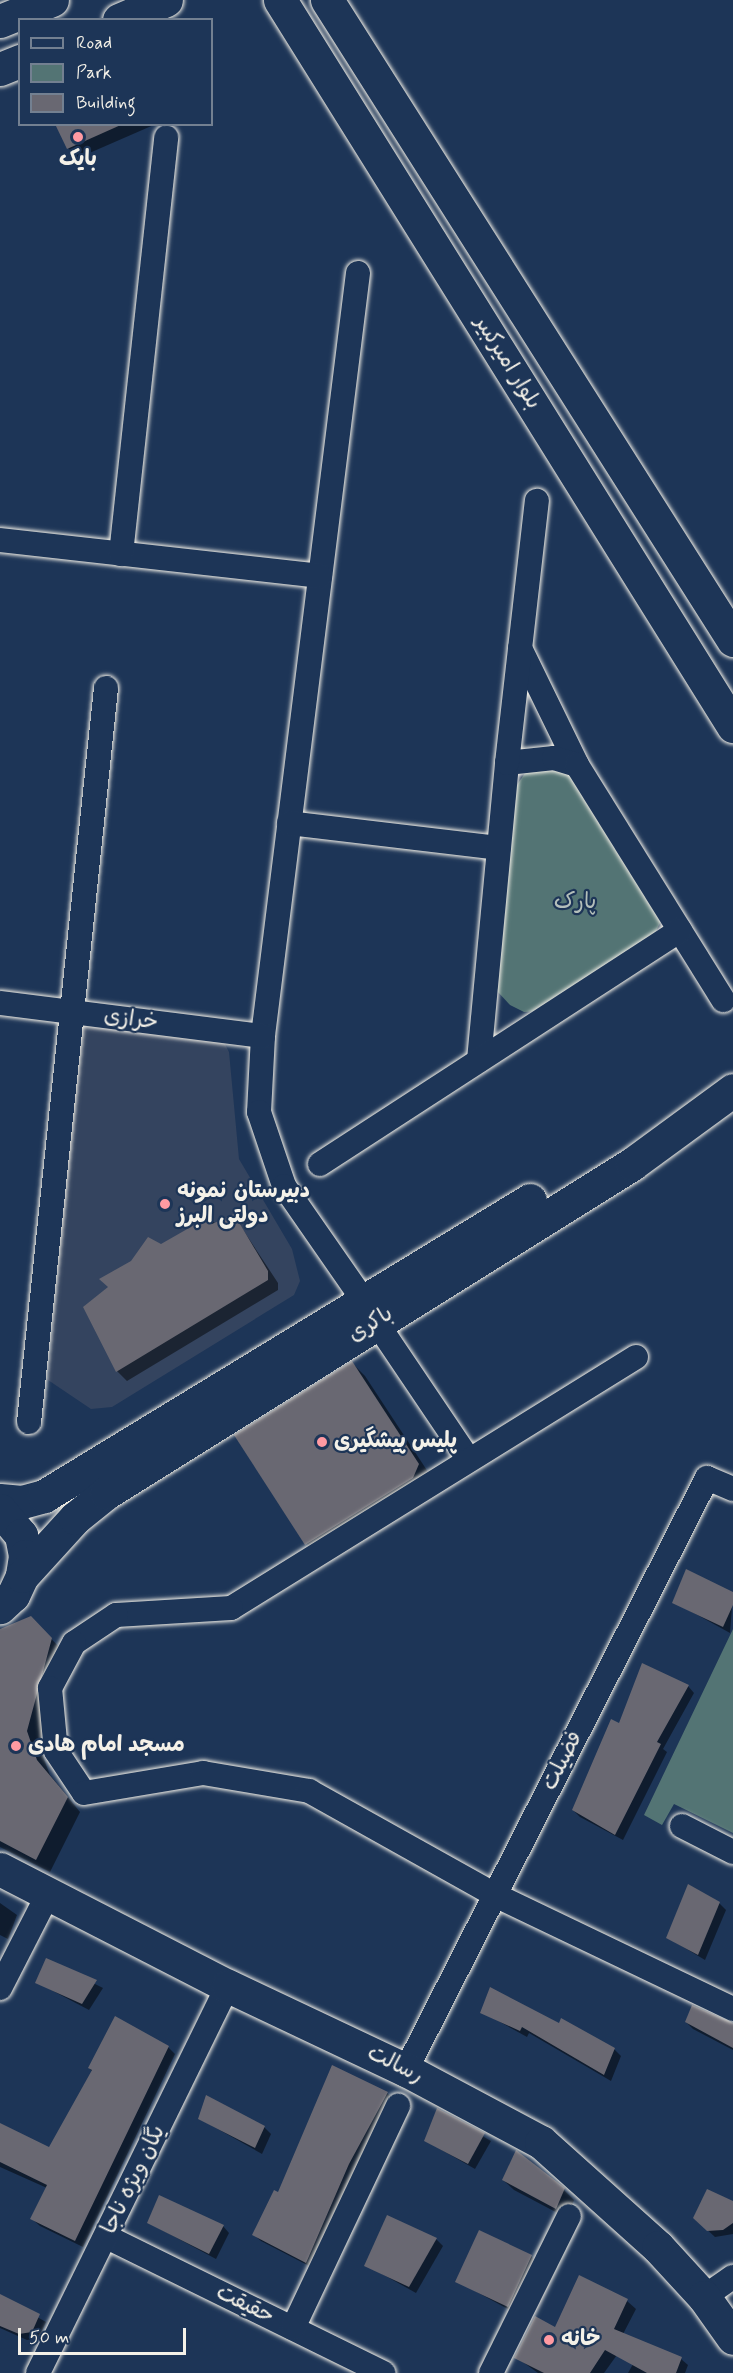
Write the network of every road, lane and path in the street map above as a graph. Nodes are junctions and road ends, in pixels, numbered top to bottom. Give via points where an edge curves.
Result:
1 (52, 0) edge
2 (166, 0) edge
3 (327, 0) edge
4 (284, 3) edge
5 (124, 18) edge
6 (0, 21) edge
7 (18, 62) edge
8 (0, 69) edge
9 (166, 137) dead end
10 (358, 273) dead end
11 (537, 501) dead end
12 (0, 540) edge
13 (121, 554) junction
14 (320, 576) junction
15 (733, 640) edge
16 (520, 648) junction
17 (106, 688) dead end
18 (733, 726) edge
19 (507, 763) junction
20 (577, 765) junction
21 (289, 823) junction
22 (499, 848) junction
23 (680, 930) junction
24 (723, 1000) dead end
25 (0, 1003) edge
26 (71, 1012) junction
27 (263, 1036) junction
28 (479, 1060) junction
29 (733, 1075) edge
30 (733, 1090) edge
31 (320, 1164) dead end
32 (370, 1311) junction
33 (636, 1357) dead end
34 (29, 1422) dead end
35 (469, 1460) junction
36 (733, 1489) edge
37 (0, 1500) edge
38 (0, 1510) edge
39 (22, 1576) junction
40 (0, 1607) edge
41 (682, 1826) dead end
42 (733, 1852) edge
43 (0, 1869) edge
44 (48, 1894) junction
45 (495, 1895) junction
46 (228, 1986) junction
47 (0, 1988) edge
48 (733, 2009) edge
49 (406, 2070) junction
50 (398, 2106) dead end
51 (569, 2216) dead end
52 (107, 2237) junction
53 (733, 2277) edge
54 (704, 2297) junction
55 (293, 2328) junction
56 (733, 2338) edge
57 (38, 2373) edge
58 (383, 2373) edge
59 (491, 2373) edge

1 - 6 street
2 - 5 street
3 - 15 street, بلوار امیرکبیر
4 - 18 street, بلوار امیرکبیر
7 - 8 street
9 - 13 street
10 - 14 street
11 - 16 street
12 - 13 street
13 - 14 street
14 - 21 street
16 - 19 street
16 - 20 street
17 - 26 street
19 - 20 street via 554,758
19 - 22 street
20 - 23 street
21 - 22 street
21 - 27 street
22 - 28 street
23 - 24 street
23 - 28 street
25 - 26 street, خرازی
26 - 27 street, خرازی
26 - 34 street
27 - 32 street via 259,1112 284,1186
28 - 31 street
29 - 32 street, باکری
30 - 32 street, باکری via 632,1164
32 - 35 street
32 - 37 street, باکری via 44,1496 22,1502
32 - 39 street, باکری via 106,1493 75,1518
33 - 35 street
35 - 45 street via 231,1608 116,1615 74,1643 50,1688 56,1750 84,1793 203,1773 309,1791
36 - 45 street, فضیلت via 706,1478
38 - 39 street via 21,1535 25,1556
39 - 40 street, باکری via 13,1595
41 - 42 street
43 - 44 street, رسالت
44 - 46 street, رسالت
44 - 47 street
45 - 48 street
45 - 49 street, فضیلت
46 - 49 street, رسالت
46 - 52 street, یگان ویژه ناجا
49 - 54 street, رسالت via 541,2142 658,2247
50 - 55 street
51 - 59 street
52 - 55 street, حقیقت
52 - 57 street, یگان ویژه ناجا
53 - 54 street
54 - 56 street, رسالت
55 - 58 street, حقیقت

